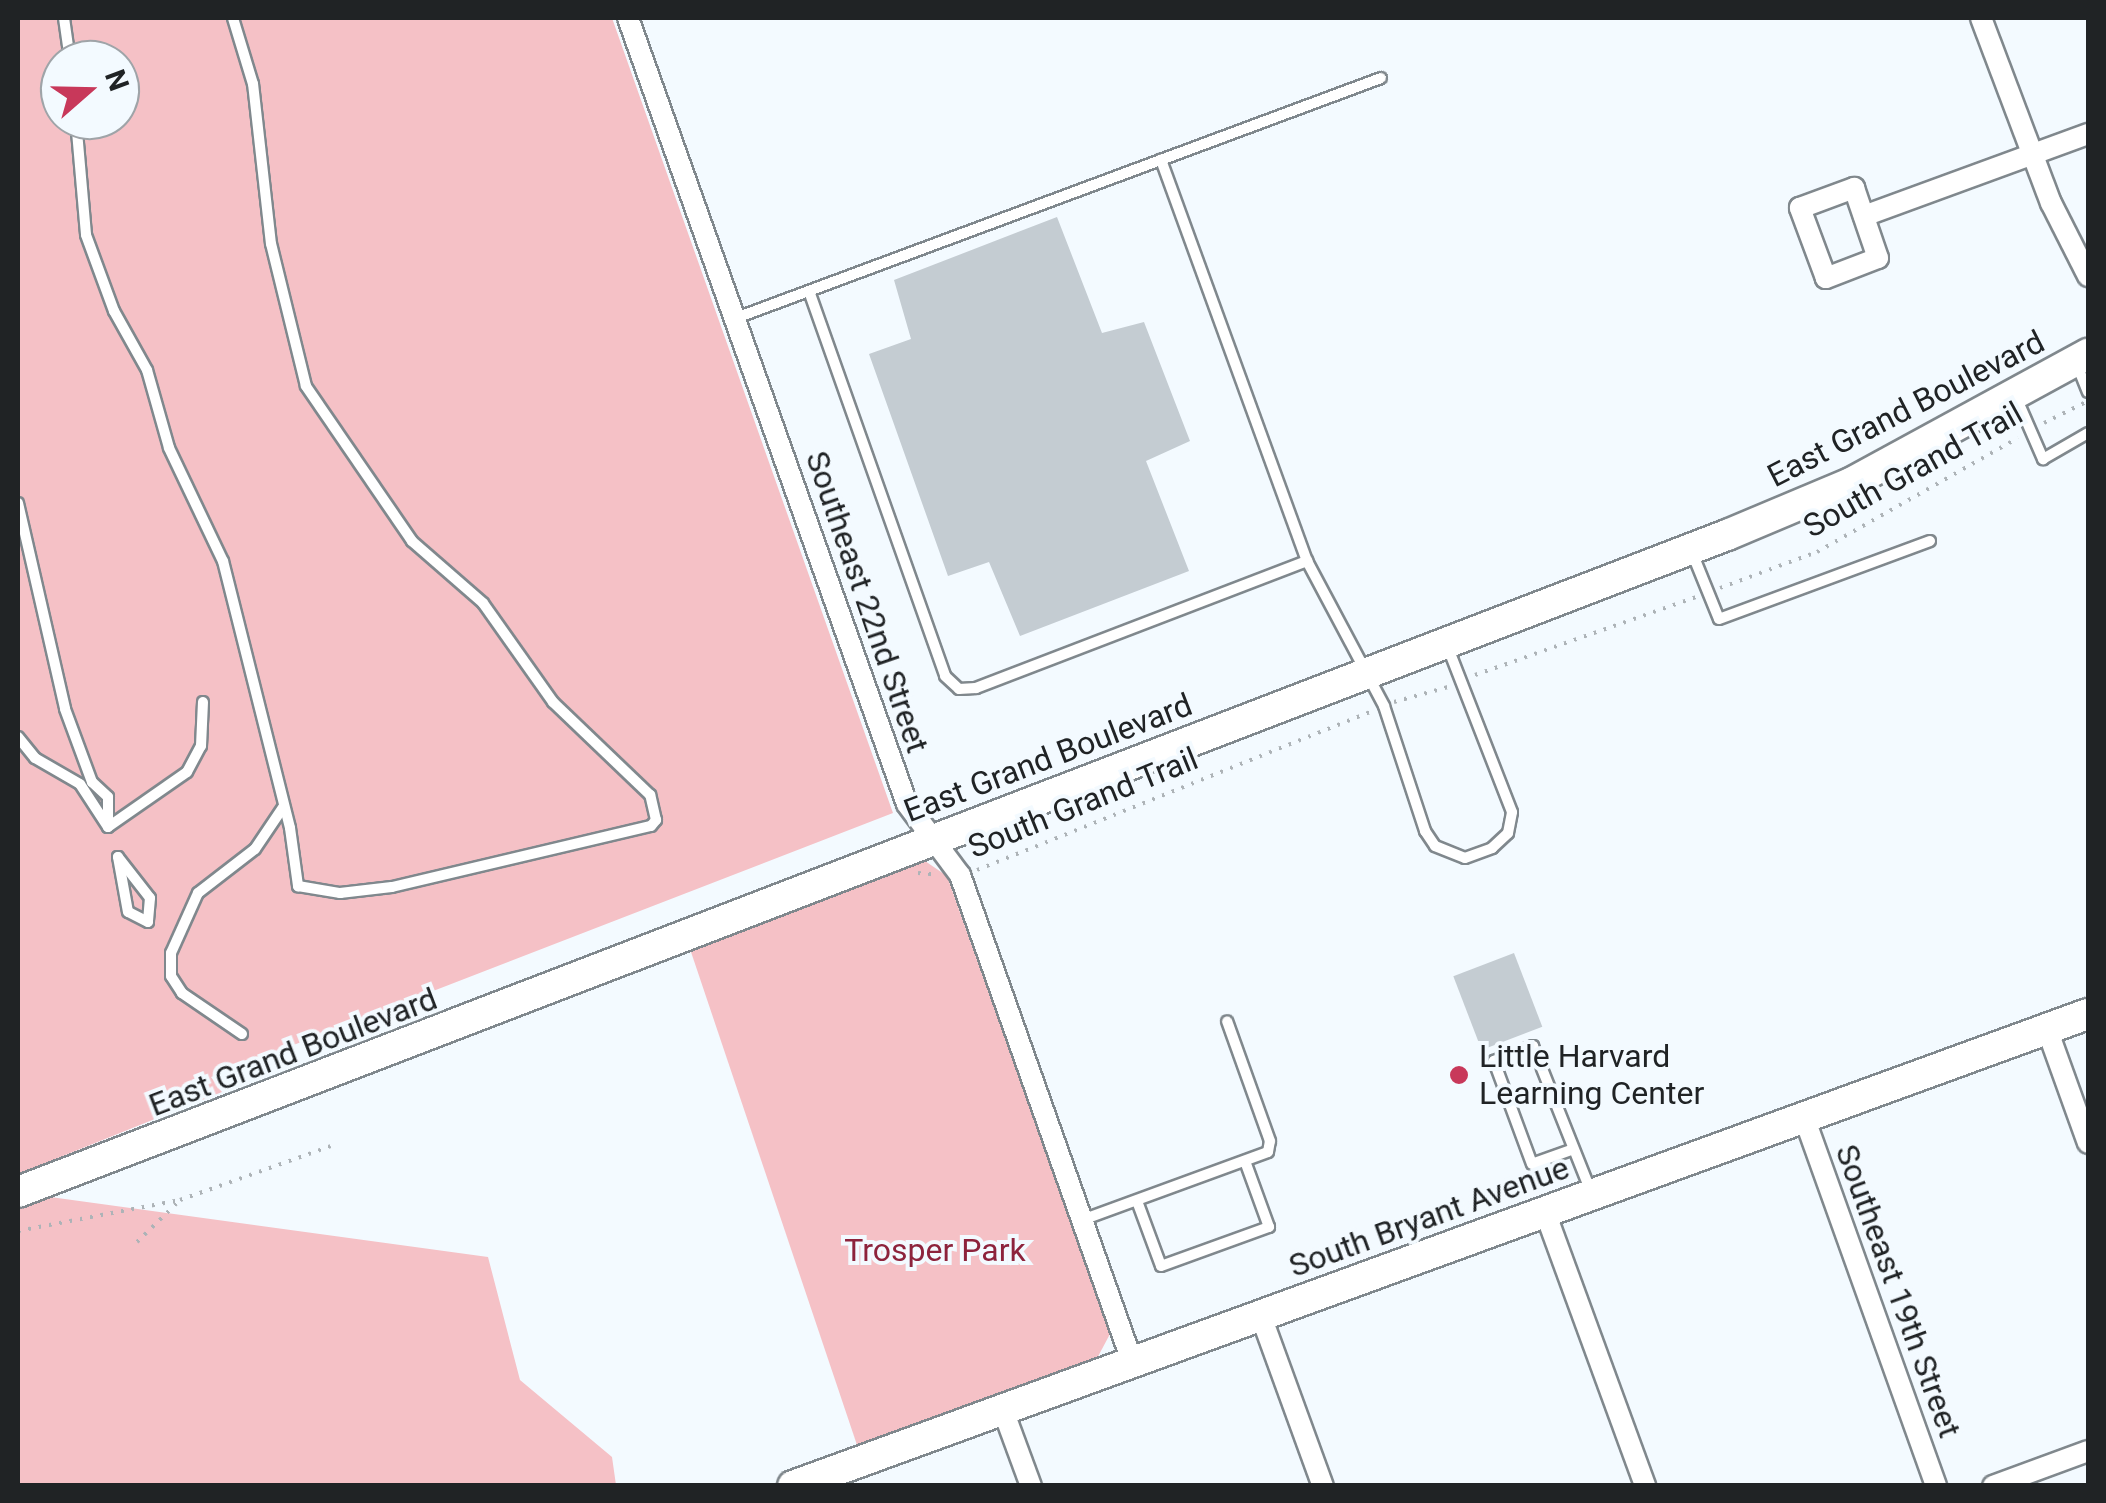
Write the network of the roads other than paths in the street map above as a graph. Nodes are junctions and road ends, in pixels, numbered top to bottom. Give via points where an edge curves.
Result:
1 (233, 18) edge
2 (628, 18) edge
3 (1981, 18) edge
4 (1382, 78) dead end
5 (2088, 134) edge
6 (78, 140) edge
7 (2033, 152) junction
8 (1160, 160) junction
9 (1864, 216) junction
10 (2088, 276) edge
11 (809, 291) junction
12 (735, 318) junction
13 (2082, 358) edge
14 (2088, 392) edge
15 (2015, 396) junction
16 (2088, 432) edge
17 (18, 503) edge
18 (1930, 540) dead end
19 (1691, 549) junction
20 (1307, 561) junction
21 (1446, 643) junction
22 (1368, 673) junction
23 (203, 702) dead end
24 (18, 736) edge
25 (284, 806) junction
26 (108, 828) junction
27 (931, 840) junction
28 (118, 856) joint
29 (2088, 1014) edge
30 (1227, 1022) dead end
31 (2047, 1029) junction
32 (242, 1034) dead end
33 (1804, 1117) junction
34 (2088, 1143) edge
35 (1571, 1150) junction
36 (1245, 1161) junction
37 (18, 1192) edge
38 (1592, 1195) junction
39 (1138, 1202) junction
40 (1545, 1212) junction
41 (1082, 1220) junction
42 (1261, 1316) junction
43 (1132, 1364) junction
44 (1004, 1410) junction
45 (2088, 1450) edge
46 (793, 1486) edge
47 (1031, 1486) edge
48 (1324, 1486) edge
49 (1645, 1486) edge
50 (1936, 1486) edge
51 (1992, 1486) edge

1 - 25 lane via 253,84 271,244 306,386 384,507 483,603 553,702 650,795 656,820 538,857 340,893 298,886
2 - 12 street, Southeast 22nd Street
3 - 7 street
4 - 8 lane
5 - 7 street
6 - 25 lane via 86,235 114,311 147,370 169,448 224,561
7 - 9 street
7 - 10 street
8 - 11 lane
8 - 20 lane
9 - 9 street via 1878,258 1826,278 1800,208 1854,188
11 - 12 lane
11 - 20 lane via 945,676 960,689
12 - 27 street, Southeast 22nd Street via 906,804
13 - 14 lane
13 - 15 street, East Grand Boulevard
15 - 16 lane via 2043,459
15 - 19 street, East Grand Boulevard via 1852,483
17 - 26 lane via 65,709 92,782 108,797
18 - 19 lane via 1719,620
19 - 21 street, East Grand Boulevard
20 - 22 lane
21 - 22 street, East Grand Boulevard
21 - 22 lane via 1512,812 1508,833 1492,848 1465,858 1435,846
22 - 27 street, East Grand Boulevard
23 - 26 lane via 201,746 187,772
24 - 26 lane via 36,758 80,784
25 - 32 lane via 254,849 198,893 170,953 171,976 182,993
27 - 37 street, East Grand Boulevard
27 - 41 street, Southeast 22nd Street via 960,876
28 - 28 lane via 150,898 148,922 136,922 128,912
29 - 31 street, South Bryant Avenue
30 - 36 lane via 1270,1141 1268,1152
31 - 33 street, South Bryant Avenue
31 - 34 street
33 - 38 street, South Bryant Avenue
33 - 50 street, Southeast 19th Street
35 - 35 lane via 1533,1046 1494,1061 1532,1164
35 - 38 lane
36 - 39 lane
36 - 39 lane via 1269,1227 1161,1266
38 - 40 street, South Bryant Avenue
39 - 41 lane
40 - 42 street, South Bryant Avenue
40 - 49 street
41 - 43 street, Southeast 22nd Street
42 - 43 street, South Bryant Avenue
42 - 48 street
43 - 44 street, South Bryant Avenue
44 - 46 street, South Bryant Avenue
44 - 47 street
45 - 51 street

